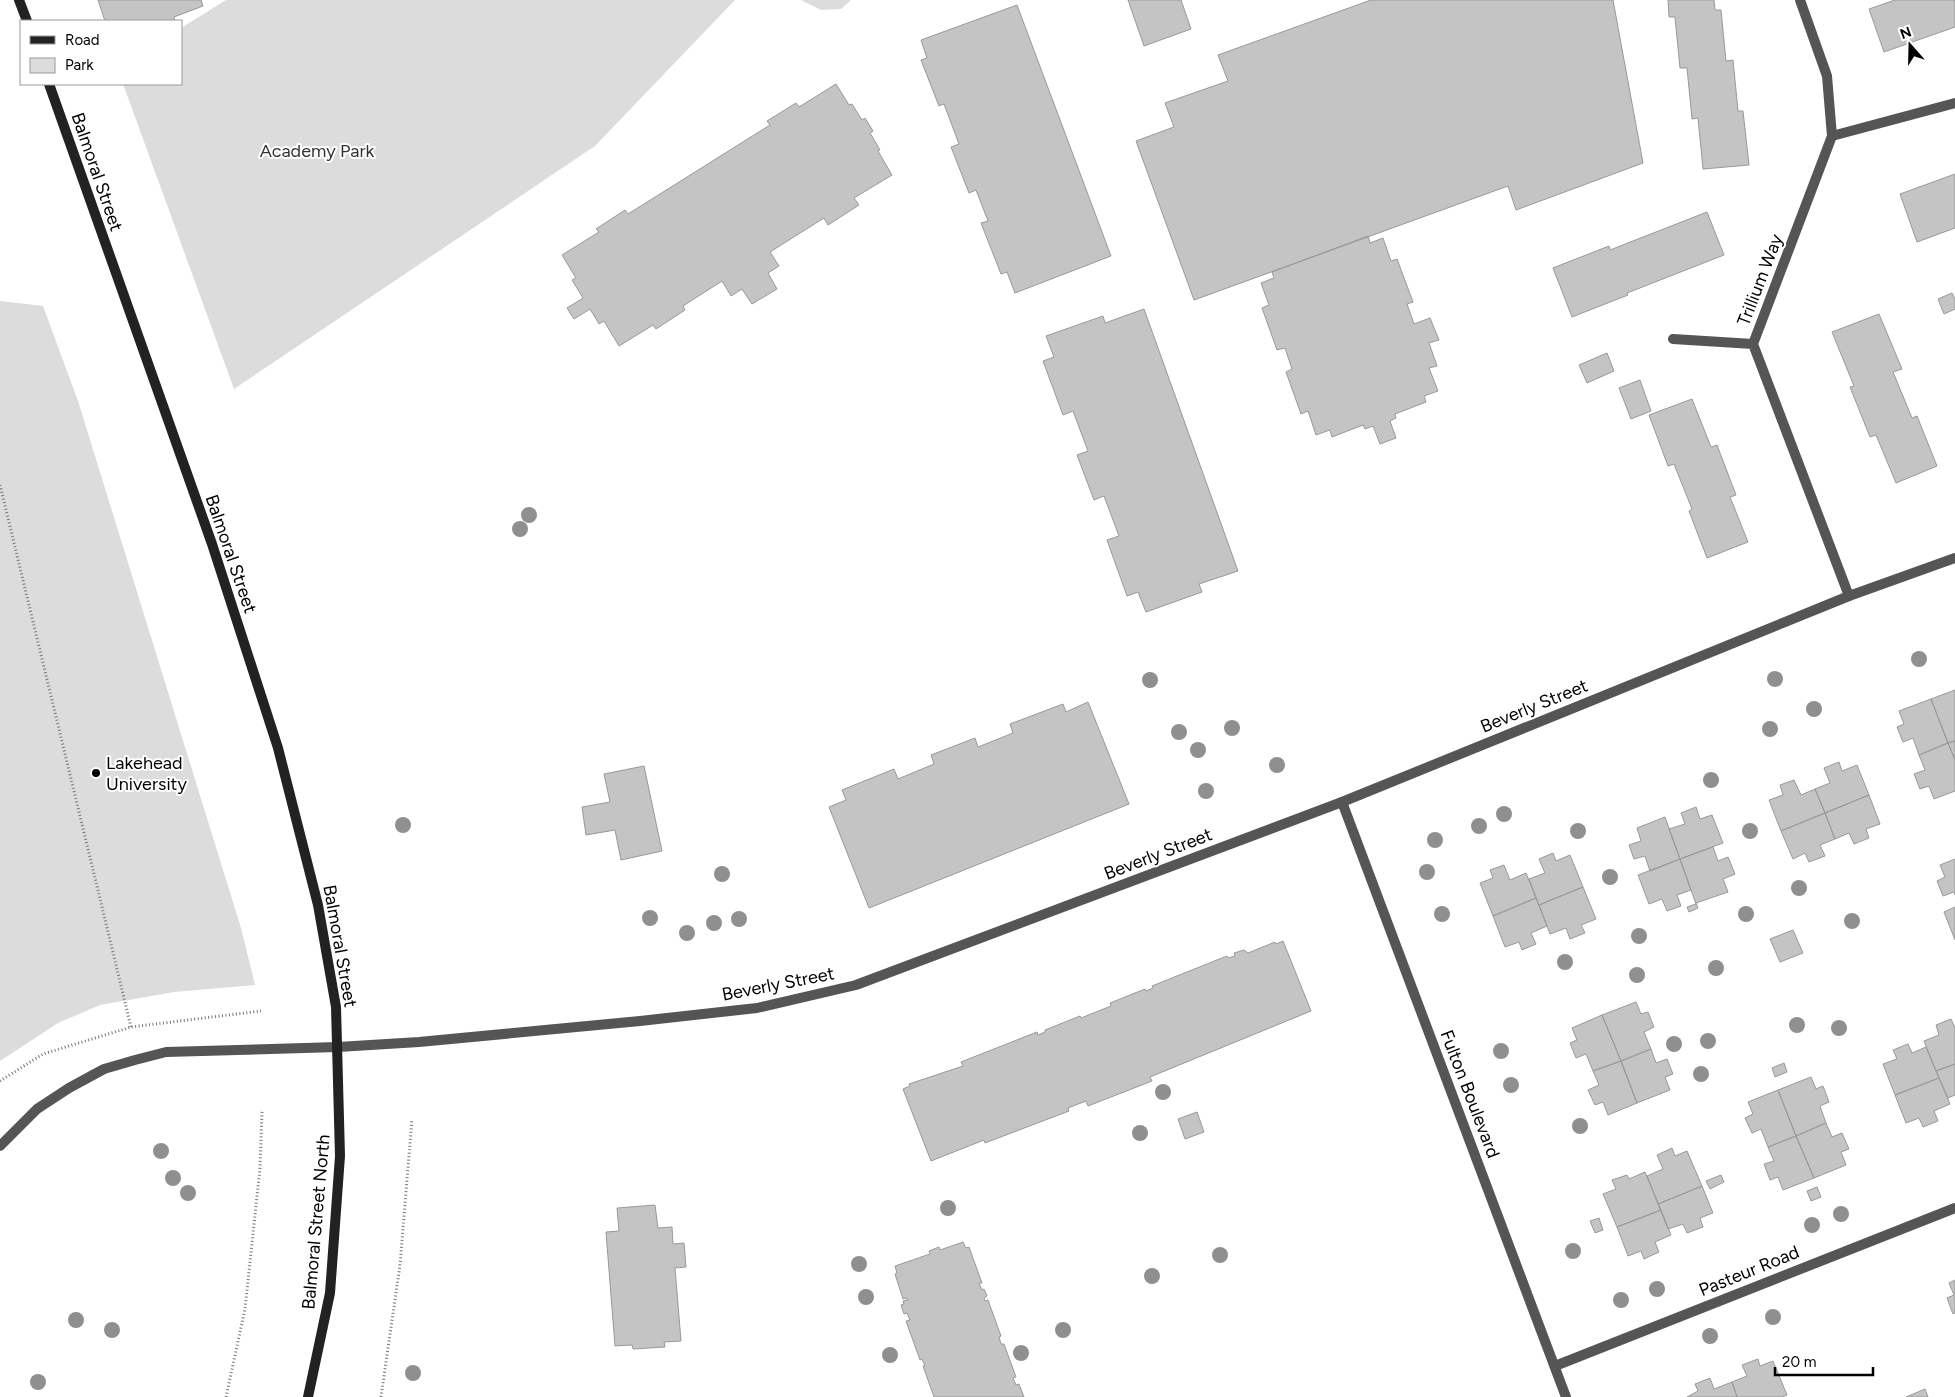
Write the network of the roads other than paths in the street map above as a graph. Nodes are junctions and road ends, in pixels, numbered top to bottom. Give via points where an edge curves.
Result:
1 (19, 0) edge
2 (1800, 0) edge
3 (27, 20) edge
4 (49, 85) edge
5 (1955, 103) edge
6 (1832, 136) junction
7 (1672, 339) dead end
8 (1754, 344) junction
9 (1955, 558) edge
10 (1849, 596) junction
11 (1342, 802) junction
12 (338, 1047) junction
13 (0, 1146) edge
14 (1955, 1208) edge
15 (1555, 1366) junction
16 (308, 1397) edge
17 (1566, 1397) edge

1 - 3 main road
2 - 6 street, Trillium Way via 1828,76
4 - 12 main road, Balmoral Street via 212,544 278,748 318,905 336,1007
5 - 6 street
6 - 8 street, Trillium Way
7 - 8 street
8 - 10 street, Trillium Way
9 - 10 street, Beverly Street
10 - 11 street, Beverly Street
11 - 12 street, Beverly Street via 838,990 757,1008 714,1013
11 - 15 street, Fulton Boulevard
12 - 13 street, Beverly Street via 166,1052 104,1069 37,1109
12 - 16 main road, Balmoral Street North via 340,1156 330,1293
14 - 15 street, Pasteur Road
15 - 17 street, Fulton Boulevard

